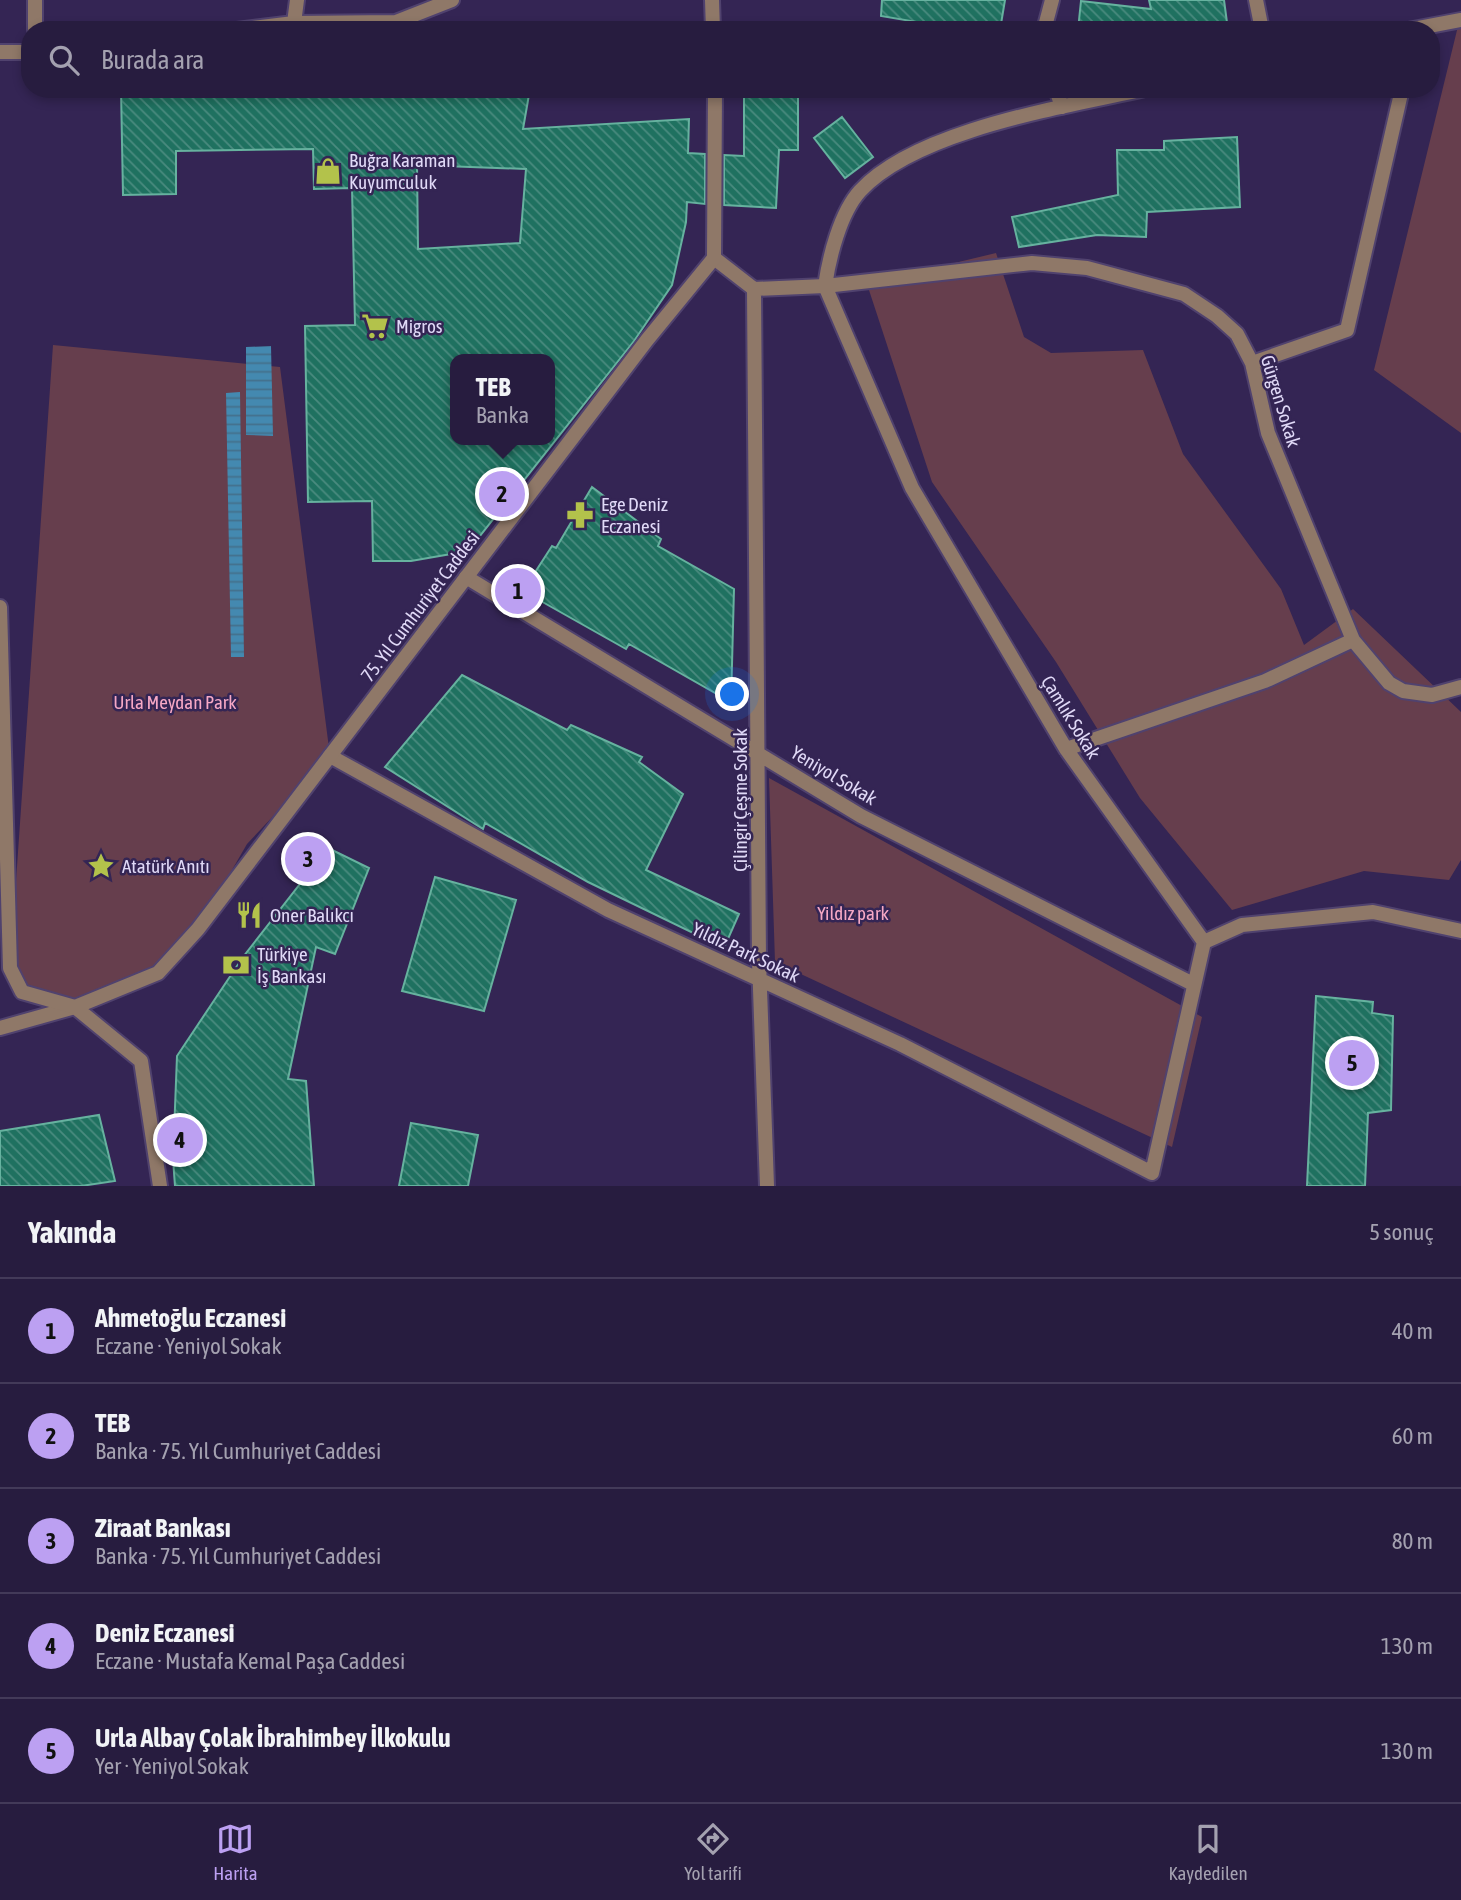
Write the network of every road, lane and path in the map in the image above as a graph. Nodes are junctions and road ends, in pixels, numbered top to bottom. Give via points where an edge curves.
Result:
1 (35, 0) edge
2 (297, 0) edge
3 (452, 0) edge
4 (712, 0) edge
5 (1052, 0) edge
6 (1256, 0) edge
7 (35, 21) edge
8 (295, 21) edge
9 (399, 21) edge
10 (713, 21) edge
11 (1046, 21) edge
12 (1260, 21) edge
13 (1460, 22) edge
14 (1440, 25) edge
15 (0, 52) edge
16 (21, 52) edge
17 (715, 98) edge
18 (1059, 98) edge
19 (1104, 98) edge
20 (1400, 98) edge
21 (1062, 107) junction
22 (714, 258) junction
23 (825, 286) junction
24 (754, 289) junction
25 (1252, 363) junction
26 (466, 577) junction
27 (0, 607) edge
28 (1353, 640) junction
29 (1461, 687) edge
30 (1066, 749) junction
31 (759, 752) junction
32 (330, 756) junction
33 (1461, 931) edge
34 (1204, 942) junction
35 (760, 979) junction
36 (1194, 984) junction
37 (75, 1007) junction
38 (0, 1028) edge
39 (160, 1186) edge
40 (767, 1186) edge

1 - 7 street
2 - 8 street
3 - 9 street
4 - 10 street
5 - 11 street
6 - 12 street
13 - 14 street
15 - 16 street
17 - 22 street
18 - 21 street
19 - 21 street
20 - 25 street via 1347,330
21 - 23 street via 914,151 859,192 830,250
22 - 24 street
22 - 26 street, 75. Yıl Cumhuriyet Caddesi
23 - 24 street, Gürgen Sokak
23 - 25 street, Gürgen Sokak via 1032,263 1087,268 1184,294 1237,334
23 - 30 street, Çamlık Sokak via 912,488
24 - 31 street, Çilingir Çeşme Sokak
25 - 28 street, Gürgen Sokak via 1268,433
26 - 31 street, Yeniyol Sokak
26 - 32 street, 75. Yıl Cumhuriyet Caddesi
27 - 37 street via 10,968 22,992
28 - 29 street, Gürgen Sokak via 1389,683 1403,691 1432,695
28 - 30 street via 1265,681
30 - 34 street, Çamlık Sokak
31 - 35 street, Çilingir Çeşme Sokak
31 - 36 street, Yeniyol Sokak via 861,816
32 - 35 street, Yıldız Park Sokak via 608,909
32 - 37 street, 75. Yıl Cumhuriyet Caddesi via 198,929 158,973
33 - 34 street via 1373,912 1242,925
34 - 36 street
35 - 36 street, Yıldız Park Sokak via 900,1044 1152,1173
35 - 40 street, Çilingir Çeşme Sokak
37 - 38 street, 75. Yıl Cumhuriyet Caddesi
37 - 39 street via 141,1061

